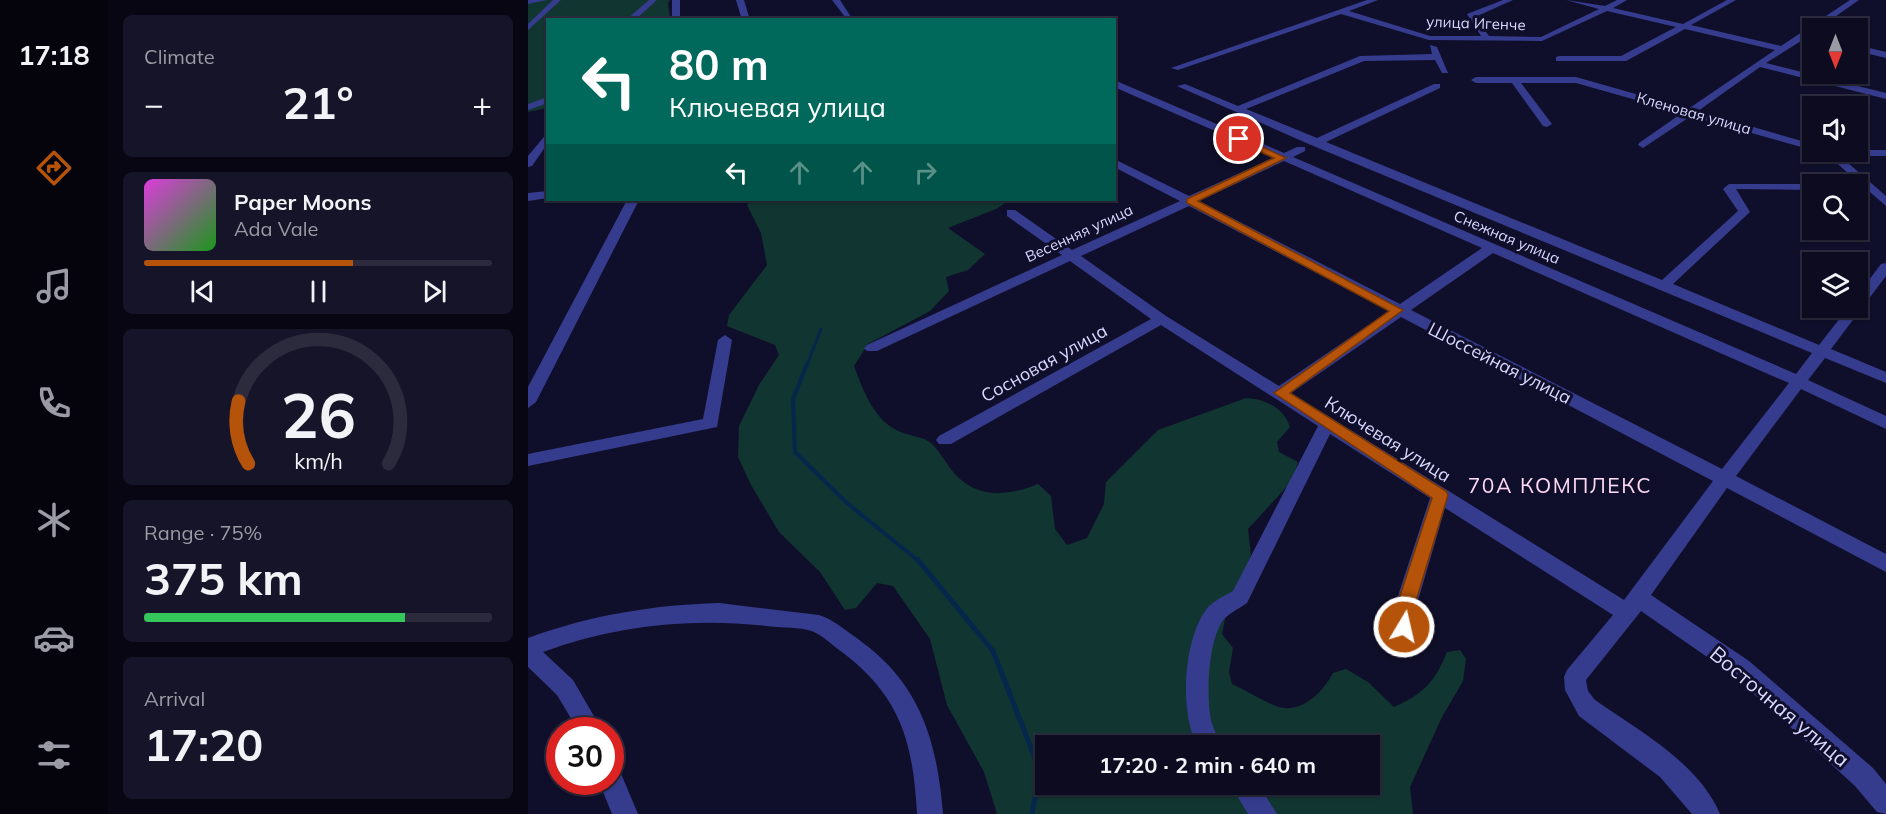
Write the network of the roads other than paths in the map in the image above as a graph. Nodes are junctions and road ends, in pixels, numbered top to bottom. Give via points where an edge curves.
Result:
1 (543, 0) edge
2 (557, 0) edge
3 (653, 0) edge
4 (676, 0) edge
5 (740, 0) edge
6 (836, 0) edge
7 (1374, 0) edge
8 (1509, 0) edge
9 (1570, 0) edge
10 (1623, 0) edge
11 (1732, 0) edge
12 (1855, 0) edge
13 (528, 2) edge
14 (1606, 8) junction
15 (1340, 11) junction
16 (848, 15) dead end
17 (632, 18) edge
18 (676, 18) edge
19 (745, 18) edge
20 (1831, 18) edge
21 (1686, 27) junction
22 (528, 28) edge
23 (1486, 37) junction
24 (1429, 38) junction
25 (1802, 38) edge
26 (1542, 39) junction
27 (1784, 49) junction
28 (1868, 51) edge
29 (1886, 55) edge
30 (1437, 57) junction
31 (1559, 59) junction
32 (1758, 64) junction
33 (1174, 68) dead end
34 (1445, 71) dead end
35 (1476, 80) dead end
36 (1576, 80) junction
37 (1515, 81) junction
38 (1116, 84) edge
39 (1182, 86) dead end
40 (1437, 86) dead end
41 (1885, 94) edge
42 (546, 101) edge
43 (528, 107) edge
44 (1236, 110) junction
45 (1692, 113) junction
46 (1547, 124) dead end
47 (546, 138) edge
48 (1315, 143) junction
49 (1802, 144) edge
50 (1642, 145) dead end
51 (1301, 149) dead end
52 (1868, 153) edge
53 (1886, 153) edge
54 (1281, 158) junction
55 (1838, 162) edge
56 (1116, 163) edge
57 (528, 164) edge
58 (1849, 174) edge
59 (1802, 187) edge
60 (1868, 191) edge
61 (546, 194) edge
62 (528, 196) edge
63 (632, 201) edge
64 (1190, 201) junction
65 (1886, 202) edge
66 (1011, 213) dead end
67 (1491, 248) junction
68 (1070, 255) junction
69 (1886, 267) edge
70 (1663, 286) junction
71 (1868, 290) edge
72 (1398, 310) junction
73 (1846, 318) edge
74 (1161, 319) junction
75 (725, 340) dead end
76 (872, 348) dead end
77 (1821, 350) junction
78 (1886, 378) edge
79 (1798, 381) junction
80 (1280, 393) junction
81 (528, 402) edge
82 (1886, 423) edge
83 (1327, 424) junction
84 (945, 440) dead end
85 (528, 460) edge
86 (1724, 479) junction
87 (1440, 495) junction
88 (1886, 564) edge
89 (1628, 612) junction
90 (1404, 627) dead end
91 (528, 648) edge
92 (528, 654) edge
93 (584, 717) edge
94 (1204, 735) edge
95 (617, 795) edge
96 (1250, 795) edge
97 (1886, 803) edge
98 (625, 814) edge
99 (930, 814) edge
100 (1264, 814) edge
101 (1707, 814) edge

1 - 13 street
2 - 22 street
3 - 17 street
4 - 18 street
5 - 19 street
6 - 16 street
7 - 15 street
8 - 23 street via 1470,16
9 - 14 street
10 - 14 street
11 - 21 street
12 - 20 street
14 - 21 street
14 - 26 street
15 - 24 street, улица Игенче
15 - 33 street
21 - 27 street
21 - 31 street via 1623,59
23 - 24 street, улица Игенче
23 - 26 street, улица Игенче
24 - 30 street
25 - 27 street
26 - 31 street
27 - 32 street
28 - 29 street
30 - 34 street
30 - 44 street via 1364,58
31 - 36 street
32 - 41 street
32 - 45 street
35 - 37 street, Кленовая улица
36 - 37 street, Кленовая улица
36 - 45 street, Кленовая улица
37 - 46 street
38 - 54 street, Снежная улица
39 - 44 street
40 - 48 street
42 - 43 street
44 - 48 street
45 - 49 street, Кленовая улица
45 - 50 street
47 - 57 street
48 - 70 street
51 - 54 street, Весенняя улица
52 - 53 street
54 - 64 street, Весенняя улица
54 - 67 street, Снежная улица
55 - 58 street
56 - 64 street, Шоссейная улица
59 - 70 street via 1733,186 1729,189 1744,213
60 - 65 street
61 - 62 street
63 - 81 street
64 - 68 street, Весенняя улица
64 - 72 street, Шоссейная улица
66 - 68 street, Ключевая улица
67 - 72 street
67 - 79 street, Снежная улица
68 - 74 street, Ключевая улица
68 - 76 street, Весенняя улица
69 - 71 street
70 - 77 street
72 - 80 street
72 - 86 street, Шоссейная улица
73 - 77 street
74 - 80 street, Ключевая улица
74 - 84 street, Сосновая улица
75 - 85 street via 711,423
77 - 78 street
77 - 79 street
79 - 82 street, Снежная улица
79 - 86 street
80 - 83 street, Ключевая улица
83 - 87 street, Ключевая улица
83 - 94 street via 1240,597 1216,614 1205,636 1197,697 1197,720
86 - 88 street, Шоссейная улица
86 - 89 street
87 - 89 street, Ключевая улица
87 - 90 street via 1404,611
89 - 97 street, Восточная улица via 1741,668 1856,770
89 - 101 street via 1575,678 1579,699 1678,774
91 - 99 street via 581,630 633,619 689,614 758,614 820,624 877,666 898,695 917,729 929,781
92 - 93 street via 552,671
95 - 98 street
96 - 100 street

